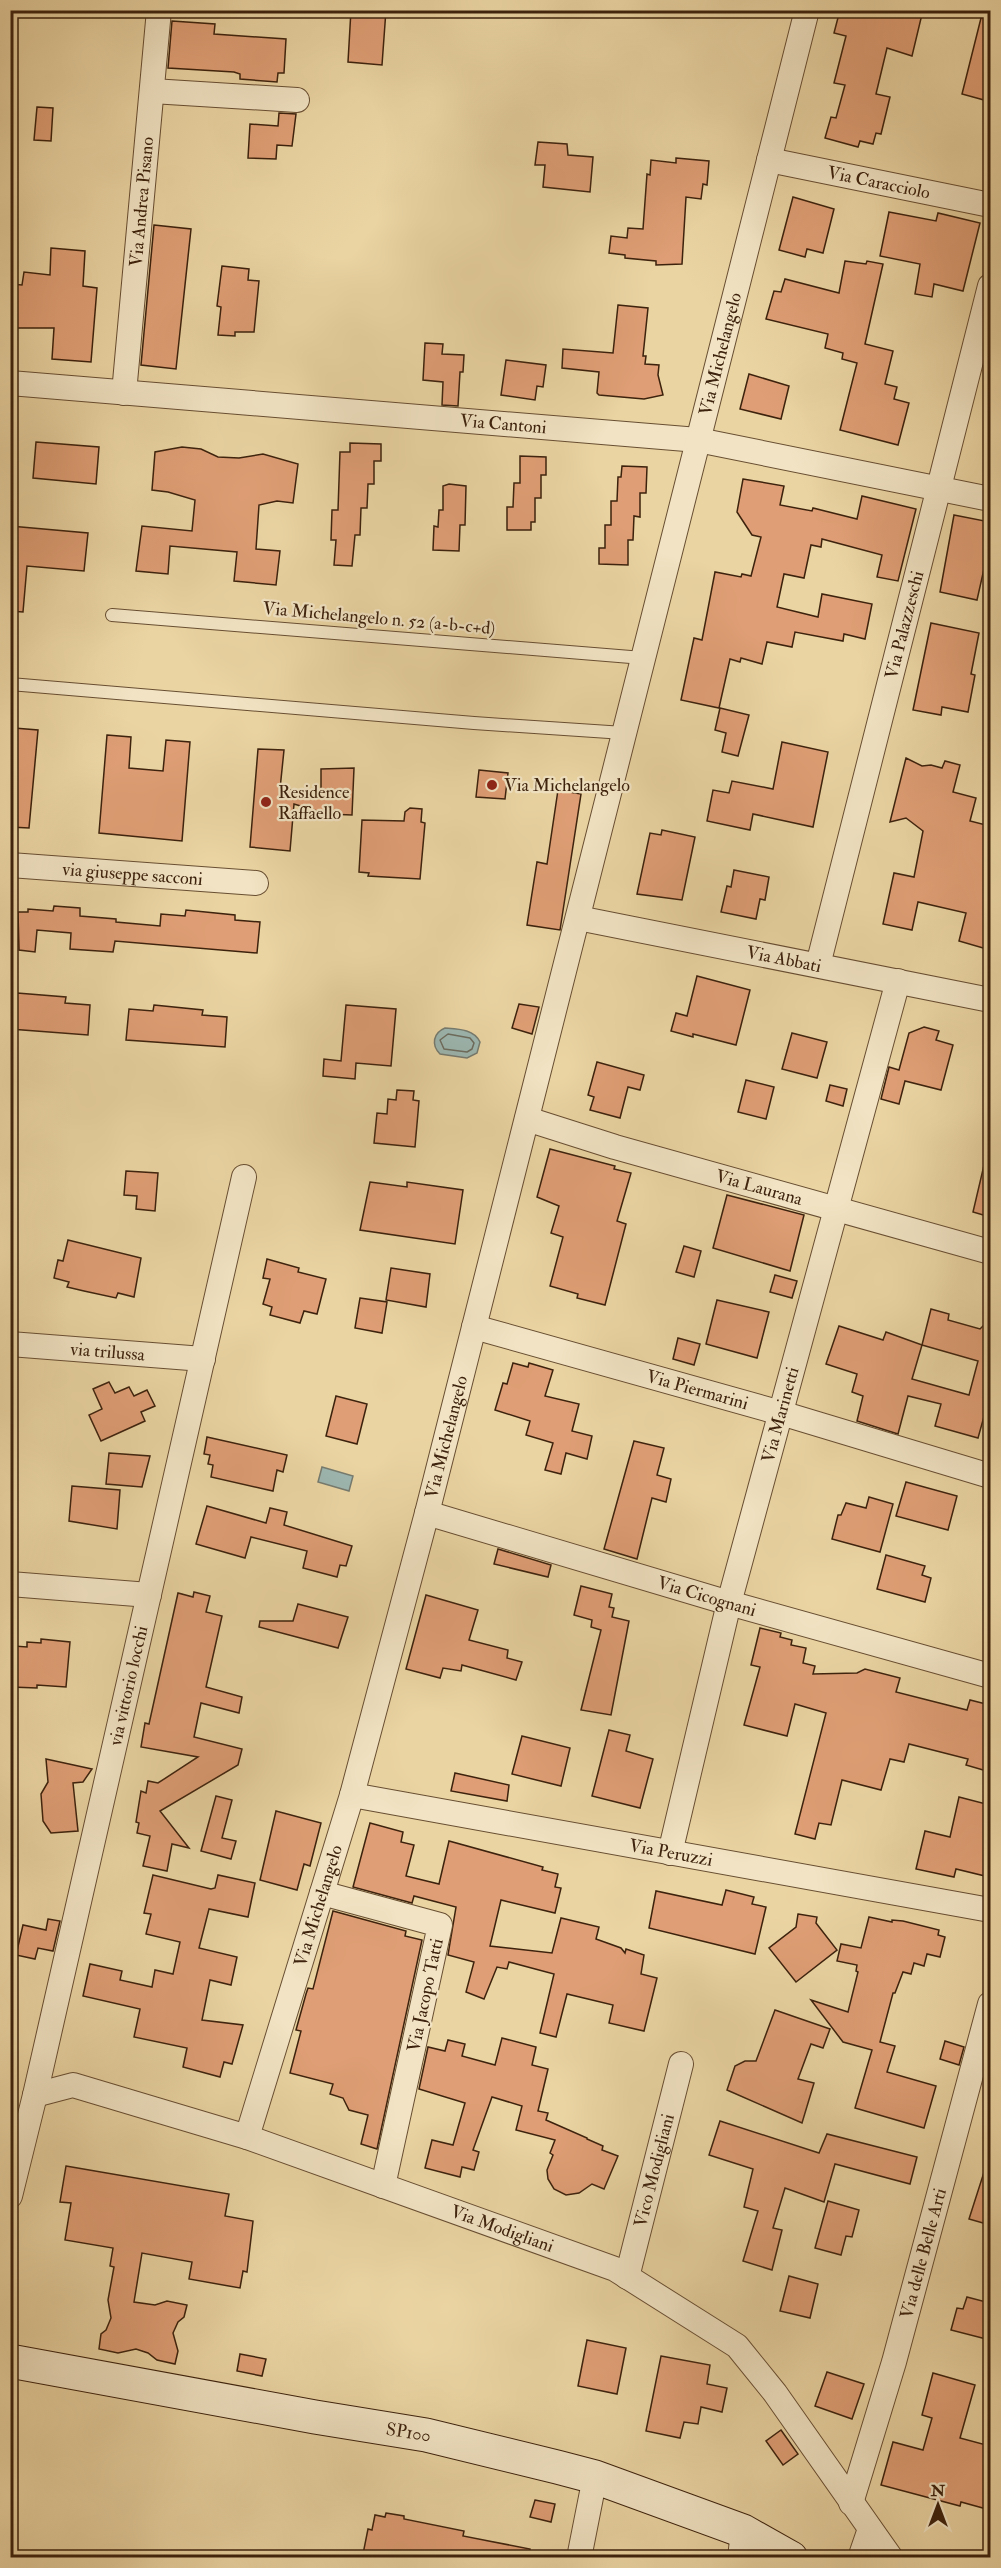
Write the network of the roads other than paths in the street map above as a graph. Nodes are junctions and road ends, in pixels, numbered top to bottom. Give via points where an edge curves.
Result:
1 (159, 10) edge
2 (807, 10) edge
3 (152, 91) junction
4 (297, 100) dead end
5 (769, 160) junction
6 (990, 205) edge
7 (990, 286) edge
8 (10, 383) edge
9 (124, 393) junction
10 (698, 440) junction
11 (939, 489) junction
12 (990, 499) edge
13 (112, 615) dead end
14 (643, 658) junction
15 (10, 684) edge
16 (624, 733) junction
17 (10, 865) edge
18 (256, 883) dead end
19 (578, 918) junction
20 (818, 965) junction
21 (898, 981) junction
22 (990, 1000) edge
23 (527, 1119) junction
24 (244, 1177) dead end
25 (836, 1210) junction
26 (990, 1252) edge
27 (474, 1327) junction
28 (10, 1344) edge
29 (203, 1359) junction
30 (781, 1413) junction
31 (990, 1476) edge
32 (427, 1513) junction
33 (10, 1584) edge
34 (149, 1595) junction
35 (729, 1603) junction
36 (990, 1676) edge
37 (352, 1795) junction
38 (670, 1853) junction
39 (322, 1893) junction
40 (990, 1910) edge
41 (990, 2004) edge
42 (681, 2064) dead end
43 (36, 2095) junction
44 (247, 2137) junction
45 (383, 2186) junction
46 (10, 2196) edge
47 (627, 2277) junction
48 (10, 2361) edge
49 (595, 2477) junction
50 (851, 2503) junction
51 (870, 2529) junction
52 (742, 2544) edge
53 (579, 2558) edge
54 (790, 2558) edge
55 (860, 2558) edge
56 (891, 2558) edge

1 - 3 street, Via Andrea Pisano
2 - 5 street, Via Michelangelo
3 - 4 street
3 - 9 street, Via Andrea Pisano
5 - 6 street, Via Caracciolo
5 - 10 street, Via Michelangelo
7 - 11 street, Via Palazzeschi
8 - 9 street, Via Cantoni
9 - 10 street, Via Cantoni
10 - 11 street, Via Cantoni
10 - 14 street, Via Michelangelo
11 - 12 street, Via Cantoni
11 - 20 street, Via Palazzeschi
13 - 14 lane, Via Michelangelo n. 52 (a-b-c+d)
14 - 16 street, Via Michelangelo
15 - 16 lane
16 - 19 street, Via Michelangelo
17 - 18 street, via giuseppe sacconi
19 - 20 street, Via Abbati
19 - 23 street, Via Michelangelo
20 - 21 street, Via Abbati
21 - 22 street, Via Abbati
21 - 25 street, Via Marinetti
23 - 25 street, Via Laurana
23 - 27 street, Via Michelangelo
24 - 29 street, via vittorio locchi
25 - 26 street, Via Laurana
25 - 30 street, Via Marinetti
27 - 30 street, Via Piermarini
27 - 32 street, Via Michelangelo
28 - 29 street, via trilussa
29 - 34 street, via vittorio locchi
30 - 31 street, Via Piermarini
30 - 35 street, Via Marinetti
32 - 35 street, Via Cicognani
32 - 37 street, Via Michelangelo
33 - 34 street
34 - 43 street, via vittorio locchi
35 - 36 street, Via Cicognani
35 - 38 street, Via Marinetti
37 - 38 street, Via Peruzzi
37 - 39 street, Via Michelangelo
38 - 40 street, Via Peruzzi
39 - 44 street, Via Michelangelo
39 - 45 street, Via Jacopo Tatti via 440,1925
41 - 50 street, Via delle Belle Arti via 894,2362
42 - 47 street, Vico Modigliani
43 - 44 street, Via Modigliani via 73,2085
43 - 46 street, via vittorio locchi
44 - 45 street, Via Modigliani
45 - 47 street, Via Modigliani via 615,2269
47 - 50 street, Via Modigliani via 737,2346 775,2393
48 - 49 main road, SP100 / SP100 via 426,2435
49 - 52 main road, SP100 / SP100
49 - 53 street
50 - 51 street, Via Modigliani
51 - 55 street
51 - 56 street, Via Modigliani
52 - 54 main road, SP100 / SP100

